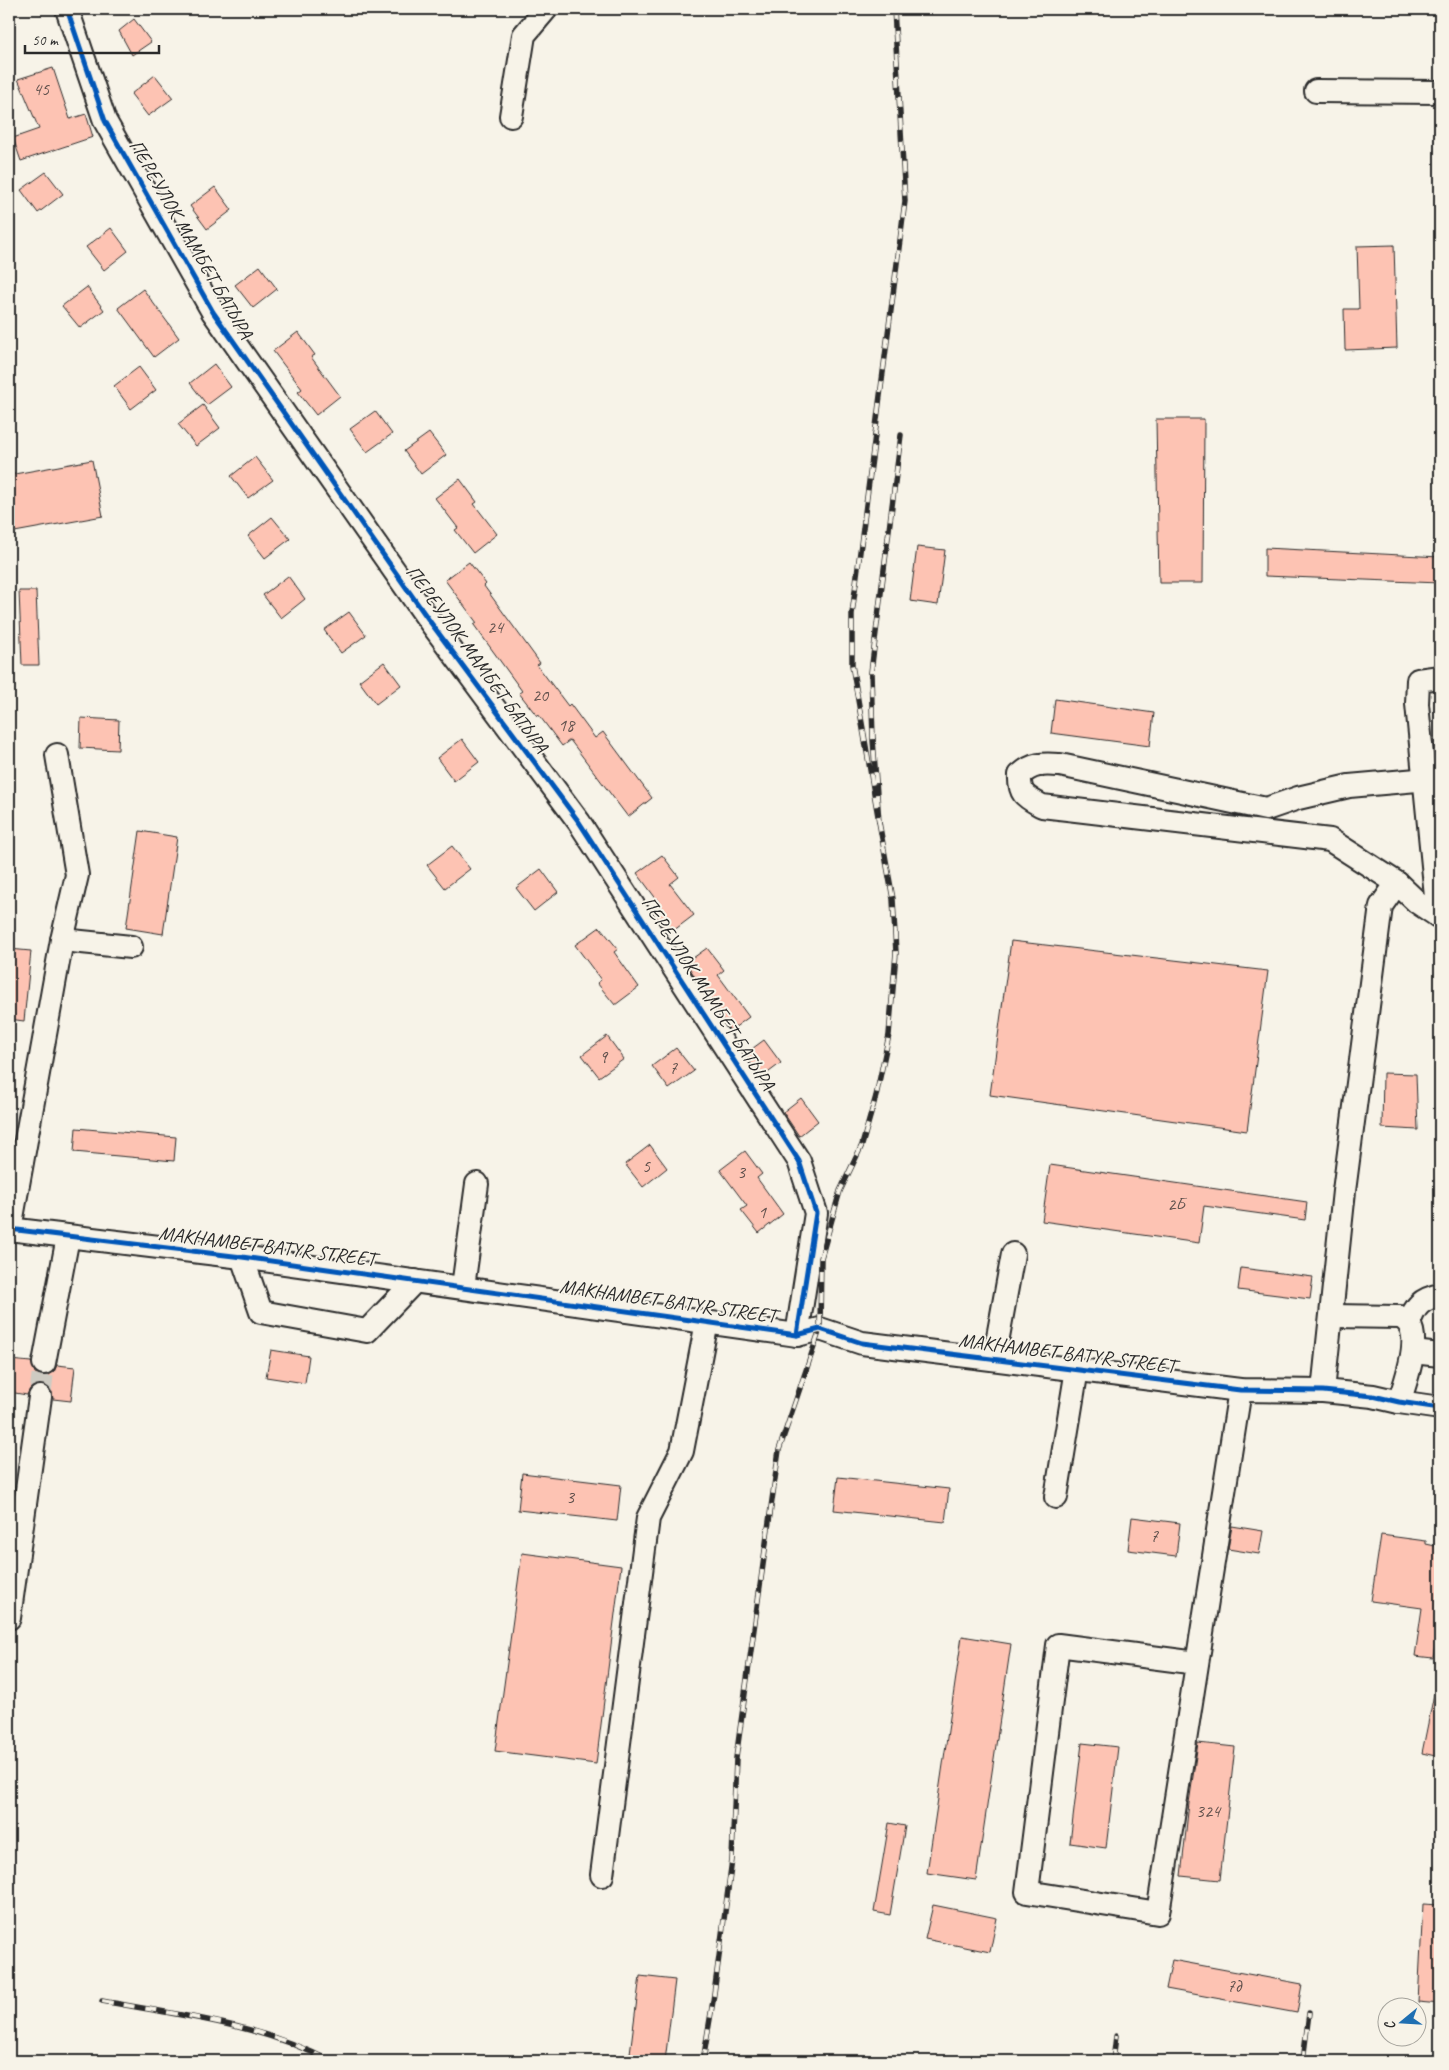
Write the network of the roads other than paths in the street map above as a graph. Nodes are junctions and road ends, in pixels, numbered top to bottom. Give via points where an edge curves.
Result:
1 (67, 9) edge
2 (546, 9) edge
3 (1316, 91) dead end
4 (1440, 92) edge
5 (511, 116) dead end
6 (1440, 677) edge
7 (57, 754) dead end
8 (1432, 779) edge
9 (1396, 883) junction
10 (1439, 915) edge
11 (62, 940) junction
12 (131, 947) dead end
13 (477, 1184) dead end
14 (10, 1229) edge
15 (68, 1237) junction
16 (1013, 1254) dead end
17 (242, 1256) junction
18 (415, 1281) junction
19 (463, 1288) junction
20 (1440, 1295) edge
21 (1332, 1316) junction
22 (707, 1322) junction
23 (1409, 1323) junction
24 (797, 1335) junction
25 (1413, 1352) junction
26 (1440, 1355) edge
27 (994, 1359) junction
28 (44, 1364) tunnel mouth
29 (1077, 1369) junction
30 (1240, 1390) junction
31 (1323, 1391) junction
32 (40, 1397) tunnel mouth
33 (1399, 1402) junction
34 (1440, 1408) edge
35 (1056, 1497) dead end
36 (9, 1618) edge
37 (1197, 1663) junction
38 (602, 1875) dead end

1 - 24 street, ПЕРЕУЛОК МАМБЕТ БАТЫРА via 105,121 213,312 431,623 579,822 799,1161 816,1214
2 - 5 street via 524,35
3 - 4 street
6 - 8 street via 1418,680 1417,704
7 - 11 street via 77,875
8 - 9 street via 1349,786 1266,809 1060,765 1039,764 1020,775 1024,796 1042,806 1330,840
8 - 10 street
9 - 10 street via 1417,902
9 - 21 street via 1381,906 1344,1191
11 - 12 street
11 - 14 street
13 - 19 street
14 - 15 street, MAKHAMBET BATYR STREET
15 - 17 street, MAKHAMBET BATYR STREET
15 - 28 street
16 - 27 street
17 - 18 street, MAKHAMBET BATYR STREET
17 - 18 street via 261,1312 367,1331
18 - 19 street, MAKHAMBET BATYR STREET
19 - 22 street, MAKHAMBET BATYR STREET
20 - 23 street via 1414,1308
21 - 23 street via 1400,1317
21 - 31 street
22 - 24 street, MAKHAMBET BATYR STREET
22 - 38 street via 682,1451 648,1518
23 - 25 street
24 - 27 street, MAKHAMBET BATYR STREET via 820,1329 862,1342
25 - 26 street
25 - 33 street
27 - 29 street, MAKHAMBET BATYR STREET
29 - 30 street, MAKHAMBET BATYR STREET
29 - 35 street
30 - 31 street, MAKHAMBET BATYR STREET
30 - 37 street
31 - 33 street, MAKHAMBET BATYR STREET
32 - 36 street
33 - 34 street, MAKHAMBET BATYR STREET
37 - 37 street via 1158,1913 1027,1892 1058,1645

